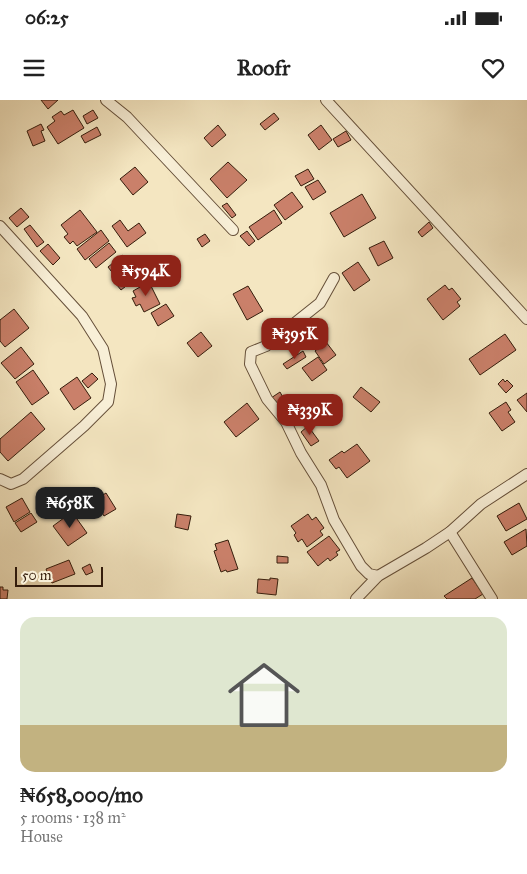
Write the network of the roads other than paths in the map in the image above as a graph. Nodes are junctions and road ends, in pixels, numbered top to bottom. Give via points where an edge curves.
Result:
1 (106, 100) edge
2 (326, 100) edge
3 (0, 226) edge
4 (233, 230) dead end
5 (334, 278) dead end
6 (527, 319) edge
7 (527, 474) edge
8 (0, 479) edge
9 (450, 532) junction
10 (378, 576) junction
11 (356, 599) edge
12 (492, 599) edge

1 - 4 street via 127,116
2 - 6 street
3 - 8 street via 82,316 103,350 111,384 108,402 23,479 11,484
5 - 10 street via 320,303 266,346 251,352 250,364 267,399 286,422 321,485 334,520 362,566 369,574
7 - 9 street via 481,504
9 - 10 street
9 - 12 street
10 - 11 street

